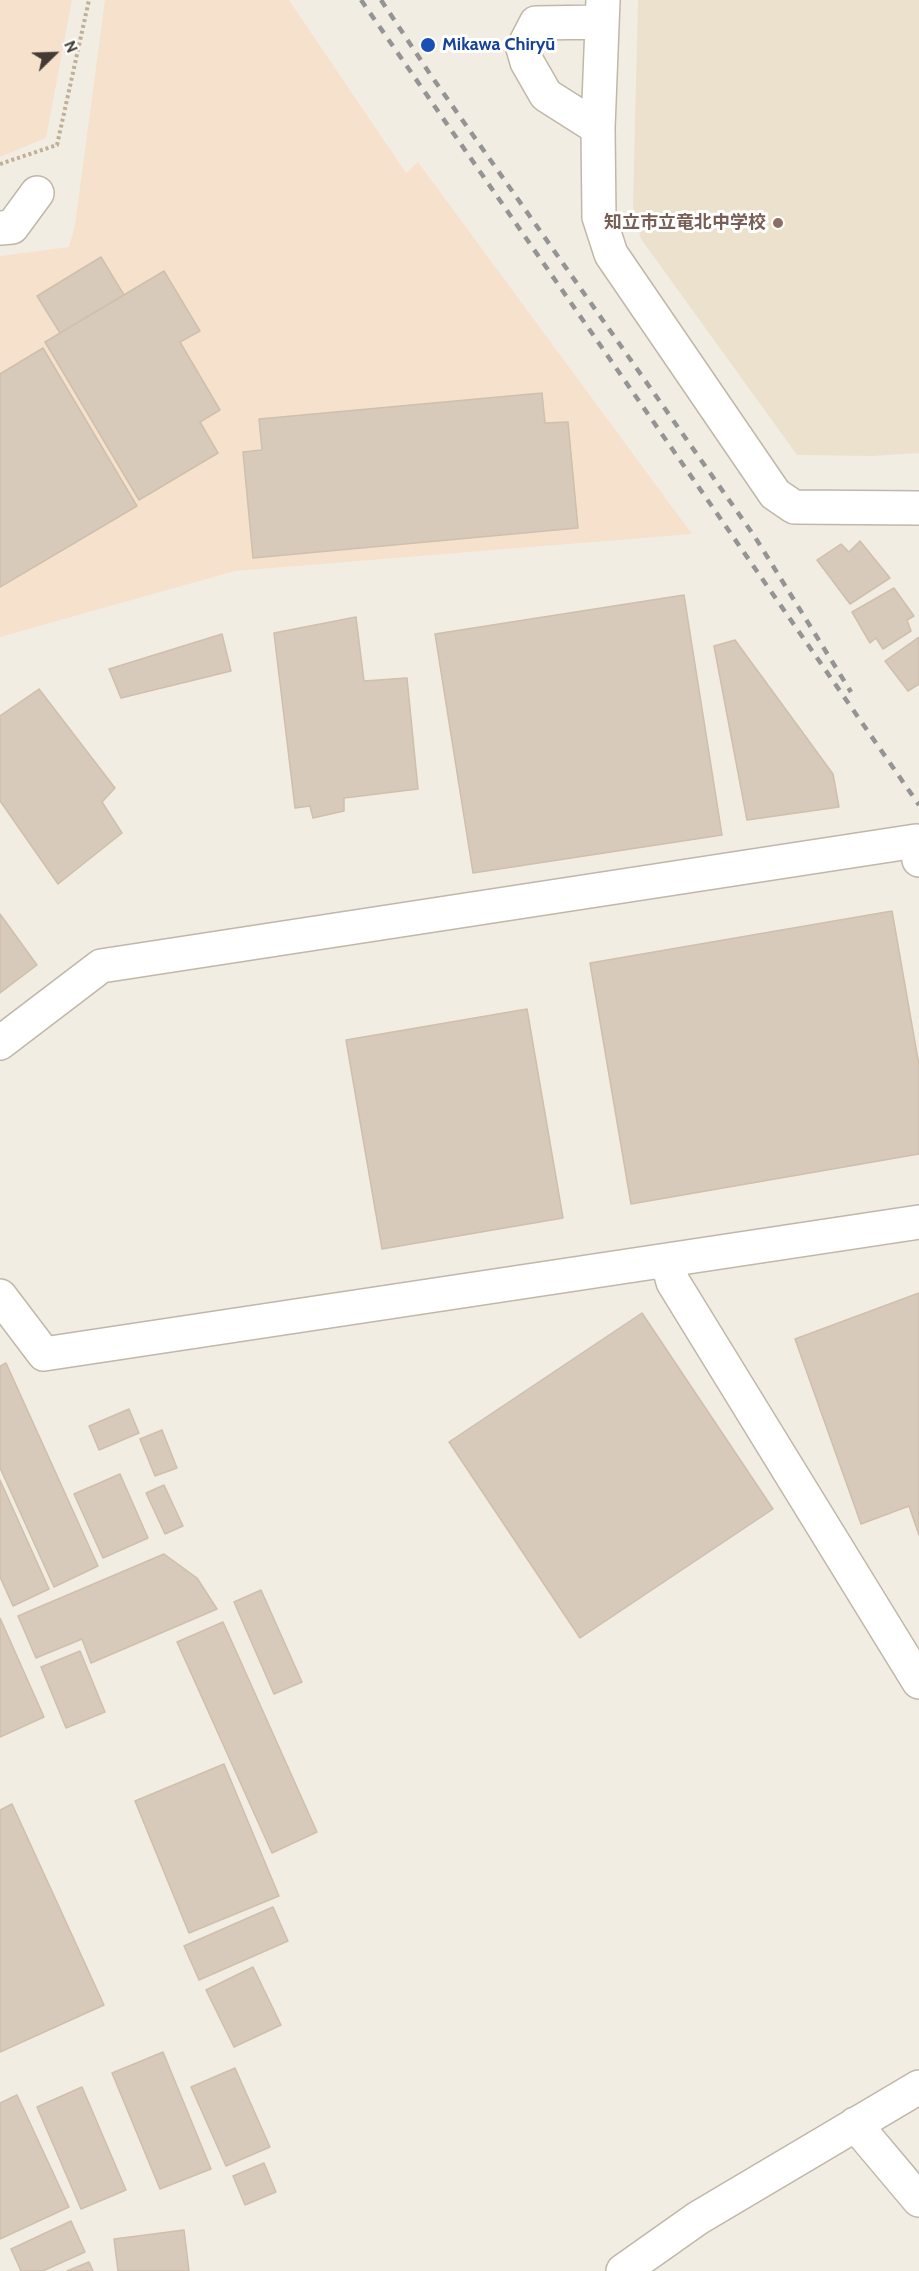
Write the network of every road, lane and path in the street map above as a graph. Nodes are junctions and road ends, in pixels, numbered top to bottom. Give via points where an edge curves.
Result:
1 (89, 0) edge
2 (602, 11) edge
3 (598, 128) junction
4 (0, 164) edge
5 (37, 193) dead end
6 (0, 228) edge
7 (919, 508) edge
8 (919, 860) edge
9 (0, 1043) edge
10 (919, 1222) edge
11 (667, 1260) junction
12 (0, 1296) edge
13 (919, 1682) edge
14 (919, 2086) edge
15 (855, 2124) junction
16 (919, 2200) edge
17 (623, 2271) edge

1 - 4 path via 57,145
2 - 3 street
2 - 3 street via 536,23 522,48 546,95
3 - 7 street via 599,217 611,254 776,494 794,507
5 - 6 street via 12,227
8 - 9 street via 916,841 101,966
10 - 11 street
11 - 12 street via 44,1354
11 - 13 street via 673,1282
14 - 15 street
15 - 16 street
15 - 17 street via 698,2218

